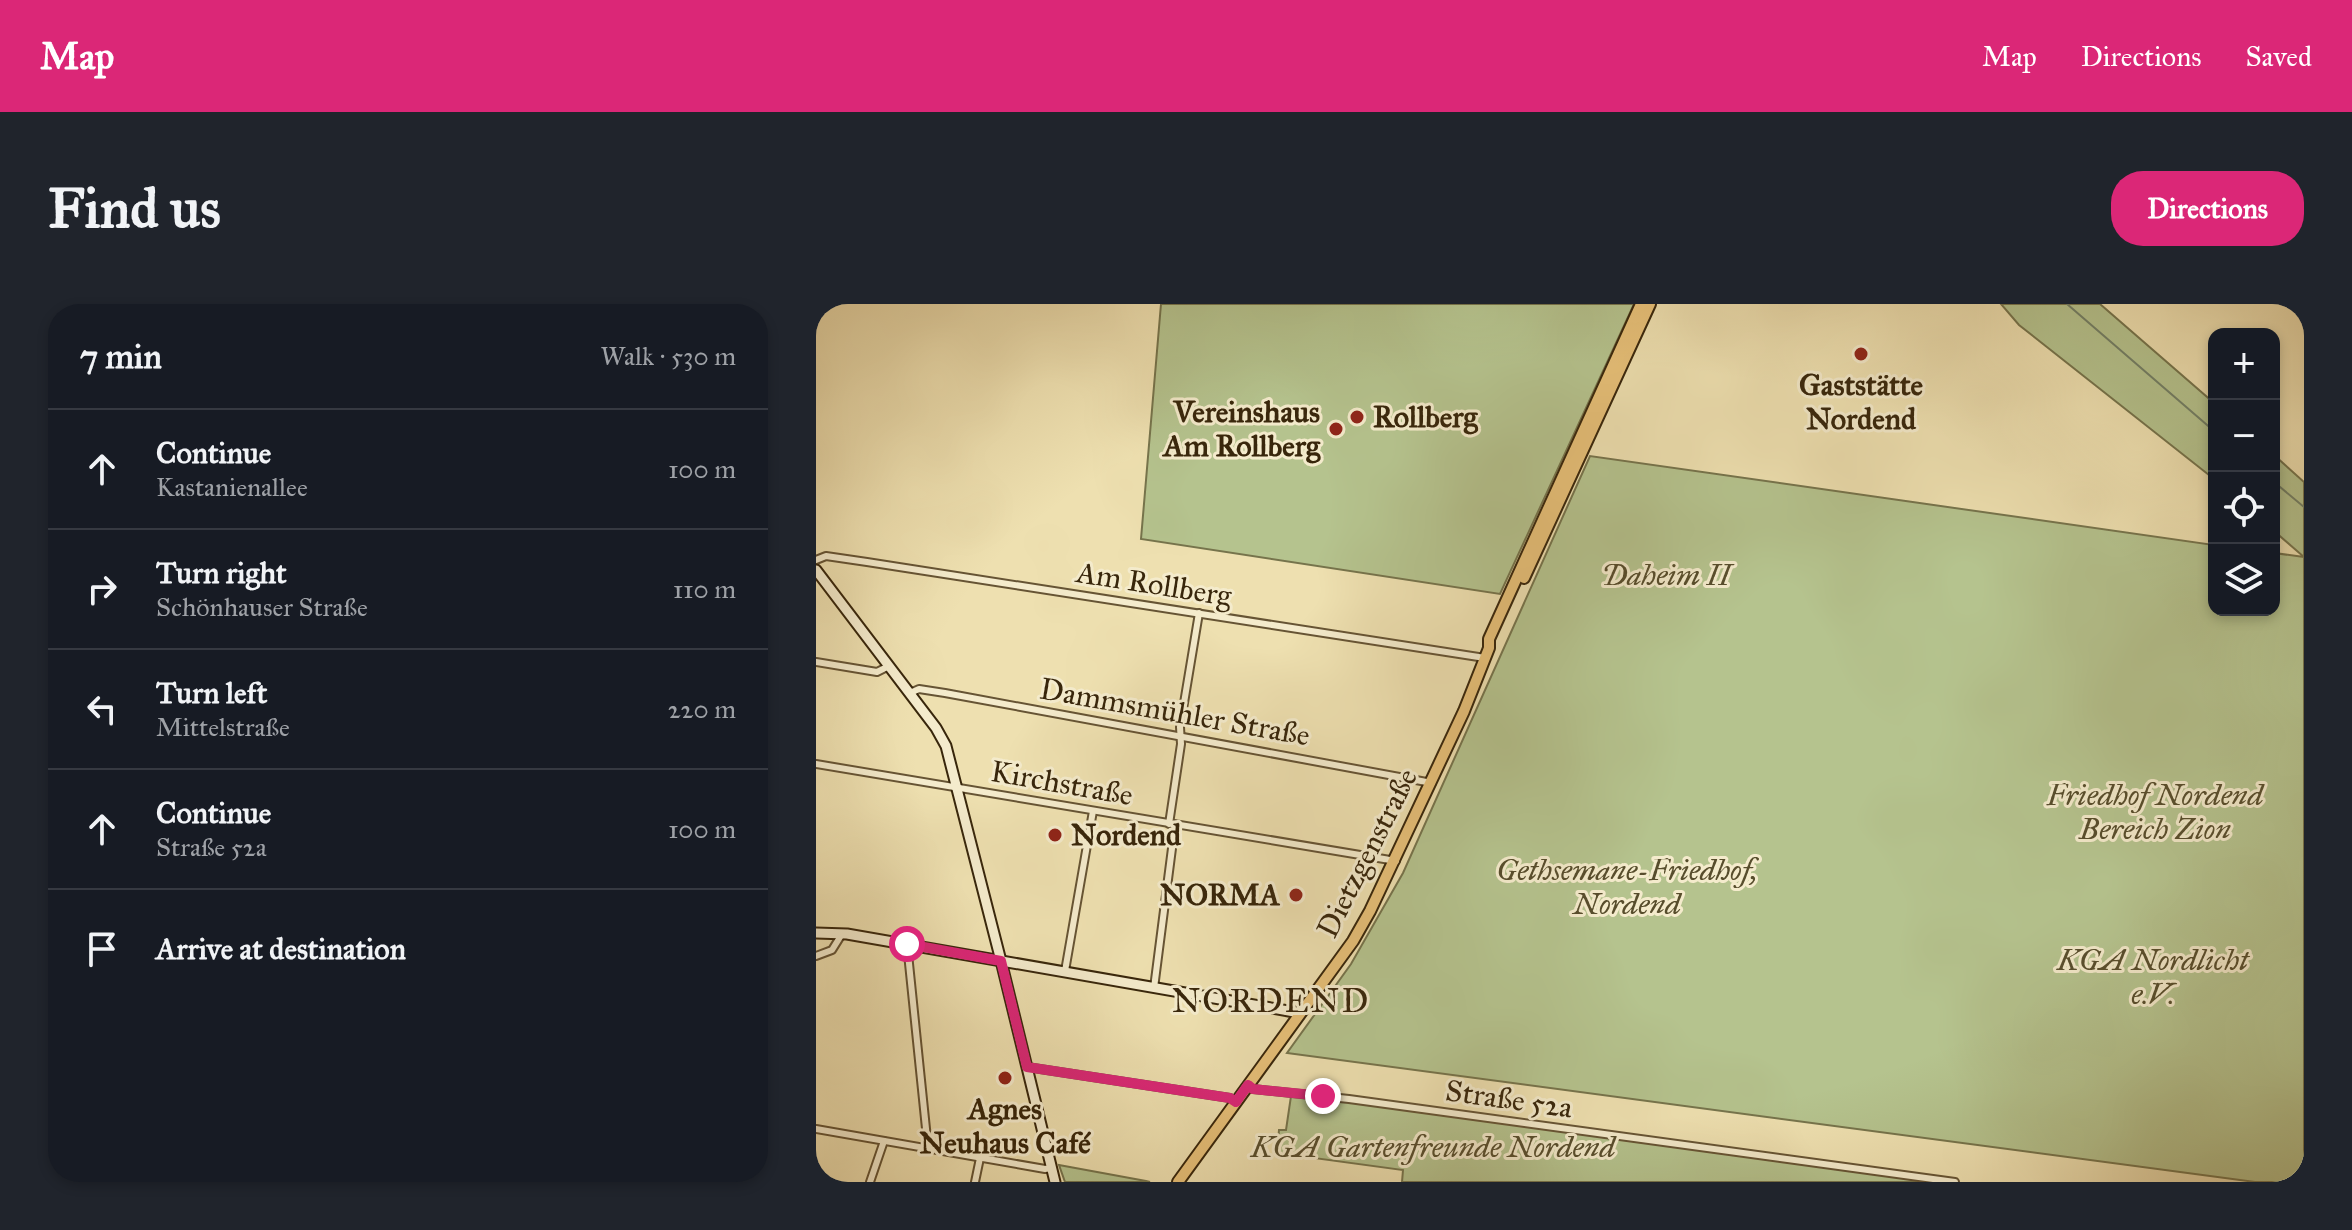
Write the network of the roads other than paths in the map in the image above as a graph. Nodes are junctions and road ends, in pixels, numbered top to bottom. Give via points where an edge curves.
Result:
1 (1641, 304) edge
2 (1650, 304) edge
3 (1577, 455) junction
4 (816, 560) edge
5 (816, 570) edge
6 (1199, 613) junction
7 (1487, 653) junction
8 (816, 662) edge
9 (889, 666) junction
10 (910, 693) junction
11 (1180, 735) junction
12 (816, 764) edge
13 (1432, 783) junction
14 (957, 787) junction
15 (1093, 811) junction
16 (1172, 824) junction
17 (1396, 861) junction
18 (816, 933) edge
19 (842, 934) junction
20 (907, 944) junction
21 (816, 956) edge
22 (1001, 961) junction
23 (1065, 971) junction
24 (1154, 988) junction
25 (1300, 1013) junction
26 (1027, 1067) junction
27 (1248, 1085) junction
28 (1236, 1102) junction
29 (816, 1129) edge
30 (884, 1141) junction
31 (928, 1148) junction
32 (980, 1158) junction
33 (1051, 1168) junction
34 (870, 1182) edge
35 (975, 1182) edge
36 (1055, 1182) edge
37 (1178, 1182) edge
38 (1955, 1182) edge

1 - 3 main road, Dietzgenstraße
2 - 3 main road, Dietzgenstraße
3 - 7 main road, Dietzgenstraße
4 - 6 street, Am Rollberg via 826,556
5 - 9 street
6 - 7 street, Am Rollberg
6 - 11 street
7 - 13 main road, Dietzgenstraße
8 - 9 street via 877,672
9 - 10 street
10 - 11 street, Dammsmühler Straße via 945,693
10 - 14 street via 942,737
11 - 13 street, Dammsmühler Straße
11 - 16 street
12 - 14 street, Kirchstraße
13 - 17 main road, Dietzgenstraße
14 - 15 street, Kirchstraße
14 - 22 street
15 - 16 street, Kirchstraße
15 - 23 street
16 - 17 street, Kirchstraße
16 - 24 street
17 - 25 main road, Dietzgenstraße via 1358,932
18 - 19 street
19 - 20 street
19 - 21 street via 832,950
20 - 22 street
20 - 31 street
22 - 23 street
22 - 26 street
23 - 24 street
24 - 25 street
25 - 27 main road, Dietzgenstraße
26 - 28 street
26 - 33 street
27 - 28 main road, Dietzgenstraße
27 - 38 street, Straße 52a
28 - 37 main road, Dietzgenstraße
29 - 30 street
30 - 31 street
30 - 34 street
31 - 32 street
32 - 33 street
32 - 35 street
33 - 36 street

